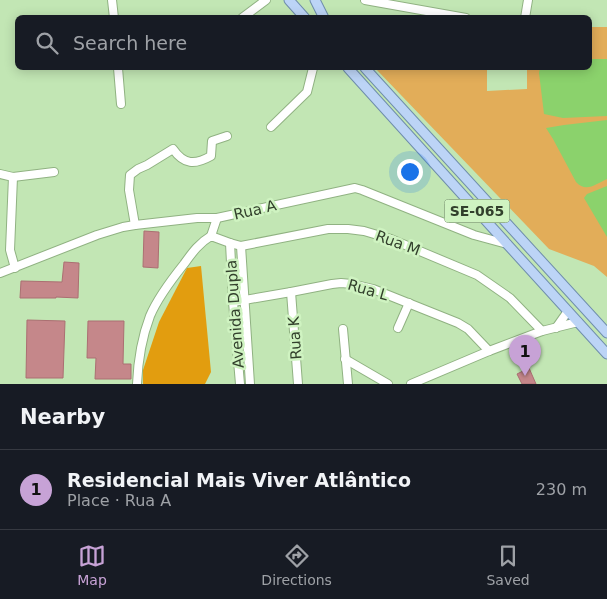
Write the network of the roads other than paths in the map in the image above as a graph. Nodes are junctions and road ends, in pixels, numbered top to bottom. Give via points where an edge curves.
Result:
1 (112, 0) edge
2 (266, 0) edge
3 (290, 0) edge
4 (315, 0) edge
5 (365, 0) edge
6 (528, 0) edge
7 (114, 15) edge
8 (246, 15) edge
9 (302, 15) edge
10 (322, 15) edge
11 (449, 15) edge
12 (526, 15) edge
13 (118, 70) edge
14 (312, 70) edge
15 (350, 70) edge
16 (367, 70) edge
17 (121, 104) dead end
18 (271, 127) dead end
19 (227, 136) dead end
20 (54, 172) dead end
21 (0, 174) edge
22 (13, 177) junction
23 (217, 218) junction
24 (135, 225) junction
25 (211, 236) junction
26 (230, 243) junction
27 (507, 244) junction
28 (241, 246) junction
29 (16, 268) junction
30 (0, 273) edge
31 (291, 292) junction
32 (244, 300) junction
33 (233, 302) junction
34 (409, 303) junction
35 (568, 311) junction
36 (578, 322) junction
37 (398, 328) dead end
38 (556, 328) junction
39 (343, 330) dead end
40 (542, 331) junction
41 (607, 333) edge
42 (489, 351) junction
43 (607, 354) edge
44 (345, 358) junction
45 (137, 384) edge
46 (240, 384) edge
47 (250, 384) edge
48 (298, 384) edge
49 (348, 384) edge
50 (388, 384) edge
51 (411, 384) edge

1 - 7 street
2 - 8 street
3 - 9 main road
4 - 10 main road
5 - 11 street
6 - 12 street
13 - 17 street
14 - 18 street via 307,92
15 - 27 main road, SE-065
16 - 41 main road, SE-065
19 - 24 street via 212,141 211,156 201,162 187,162 173,149 130,175
20 - 22 street
21 - 22 street
22 - 29 street via 10,250
23 - 24 street, Rua A
23 - 25 street
23 - 27 street, Rua A via 355,188 474,235
24 - 29 street, Rua A via 97,235
25 - 26 street, Rua M
25 - 45 street via 197,247 157,302 140,353
26 - 28 street, Rua M
26 - 33 street, Avenida Dupla
27 - 35 main road, SE-065
28 - 32 street, Avenida Dupla
28 - 40 street, Rua M via 328,229 364,231 478,276 510,298
29 - 30 street, Rua A
31 - 32 street, Rua L
31 - 34 street, Rua L via 346,283
31 - 48 street, Rua K
32 - 33 street, Rua L
32 - 47 street, Avenida Dupla
33 - 46 street, Avenida Dupla
34 - 37 street
34 - 42 street, Rua L via 462,325
35 - 36 main road, SE-065
35 - 38 street
36 - 38 street
36 - 43 main road, SE-065
38 - 40 street
39 - 44 street
40 - 42 street
42 - 51 street
44 - 49 street
44 - 50 street

